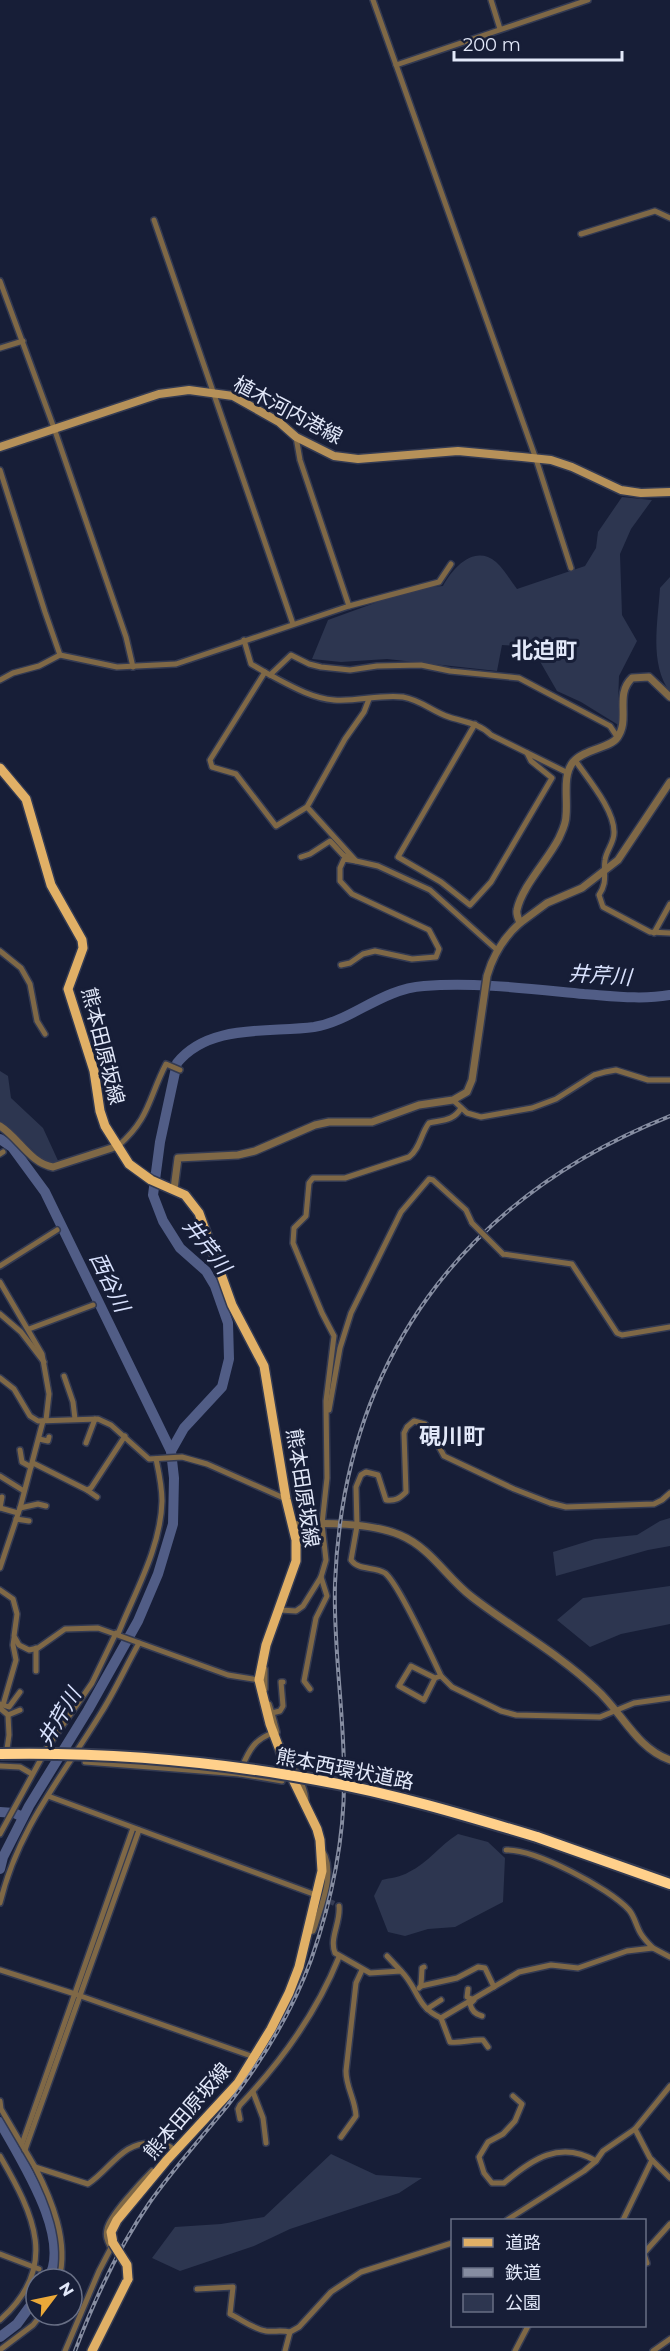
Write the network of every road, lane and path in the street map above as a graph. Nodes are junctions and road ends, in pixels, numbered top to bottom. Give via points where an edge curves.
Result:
1 (373, 0) edge
2 (490, 0) edge
3 (588, 0) edge
4 (500, 29) junction
5 (396, 65) junction
6 (670, 218) edge
7 (154, 220) dead end
8 (581, 234) dead end
9 (0, 281) edge
10 (22, 341) junction
11 (0, 348) edge
12 (213, 392) junction
13 (54, 428) junction
14 (296, 437) junction
15 (0, 447) edge
16 (536, 459) junction
17 (0, 470) edge
18 (670, 492) edge
19 (451, 564) dead end
20 (571, 568) dead end
21 (349, 606) junction
22 (293, 624) junction
23 (244, 640) junction
24 (60, 655) junction
25 (133, 667) junction
26 (268, 674) junction
27 (0, 680) edge
28 (670, 698) edge
29 (369, 699) junction
30 (475, 724) junction
31 (618, 738) junction
32 (527, 753) junction
33 (575, 760) junction
34 (0, 768) edge
35 (568, 773) junction
36 (670, 782) edge
37 (307, 807) junction
38 (301, 857) dead end
39 (356, 861) junction
40 (604, 873) junction
41 (670, 904) edge
42 (520, 923) junction
43 (654, 933) junction
44 (670, 933) edge
45 (497, 950) junction
46 (0, 951) edge
47 (341, 965) dead end
48 (45, 1034) dead end
49 (180, 1070) dead end
50 (670, 1080) edge
51 (453, 1100) junction
52 (461, 1108) junction
53 (0, 1126) edge
54 (118, 1146) junction
55 (174, 1189) junction
56 (57, 1230) dead end
57 (0, 1266) edge
58 (0, 1282) edge
59 (93, 1305) dead end
60 (0, 1314) edge
61 (670, 1327) edge
62 (29, 1329) junction
63 (44, 1362) junction
64 (64, 1376) dead end
65 (0, 1378) edge
66 (328, 1418) junction
67 (75, 1419) junction
68 (94, 1419) junction
69 (44, 1421) junction
70 (125, 1436) junction
71 (50, 1437) dead end
72 (39, 1439) junction
73 (86, 1443) dead end
74 (20, 1450) dead end
75 (159, 1459) junction
76 (32, 1465) junction
77 (0, 1476) edge
78 (87, 1490) junction
79 (24, 1491) junction
80 (670, 1493) edge
81 (2, 1497) dead end
82 (97, 1497) dead end
83 (286, 1499) junction
84 (46, 1506) dead end
85 (0, 1508) edge
86 (18, 1513) junction
87 (29, 1521) dead end
88 (322, 1524) junction
89 (292, 1525) junction
90 (357, 1526) junction
91 (0, 1545) edge
92 (8, 1547) junction
93 (0, 1567) edge
94 (321, 1577) junction
95 (0, 1591) edge
96 (280, 1610) junction
97 (118, 1634) junction
98 (14, 1636) junction
99 (139, 1643) junction
100 (36, 1648) junction
101 (268, 1655) dead end
102 (36, 1671) dead end
103 (438, 1677) junction
104 (259, 1680) junction
105 (283, 1682) dead end
106 (310, 1689) dead end
107 (20, 1692) dead end
108 (670, 1698) edge
109 (1, 1702) edge
110 (616, 1709) junction
111 (20, 1710) dead end
112 (272, 1713) junction
113 (8, 1715) junction
114 (273, 1733) junction
115 (47, 1748) dead end
116 (4, 1754) edge
117 (41, 1759) dead end
118 (670, 1760) edge
119 (85, 1762) dead end
120 (3, 1766) edge
121 (241, 1771) junction
122 (32, 1774) junction
123 (282, 1781) dead end
124 (48, 1796) junction
125 (306, 1806) junction
126 (136, 1829) junction
127 (0, 1834) edge
128 (321, 1848) junction
129 (506, 1850) dead end
130 (670, 1884) edge
131 (316, 1895) junction
132 (0, 1903) edge
133 (339, 1906) dead end
134 (308, 1932) junction
135 (653, 1948) junction
136 (387, 1956) dead end
137 (339, 1957) junction
138 (670, 1957) edge
139 (424, 1967) dead end
140 (0, 1970) edge
141 (362, 1970) junction
142 (401, 1971) junction
143 (421, 1986) junction
144 (494, 1988) junction
145 (468, 1989) dead end
146 (415, 1990) junction
147 (77, 1994) junction
148 (441, 2000) dead end
149 (474, 2000) junction
150 (427, 2009) junction
151 (482, 2016) dead end
152 (441, 2018) junction
153 (488, 2047) dead end
154 (255, 2057) junction
155 (670, 2086) edge
156 (253, 2092) junction
157 (513, 2096) dead end
158 (0, 2101) edge
159 (240, 2119) dead end
160 (634, 2129) junction
161 (341, 2137) dead end
162 (266, 2143) dead end
163 (23, 2147) junction
164 (174, 2149) junction
165 (0, 2156) edge
166 (652, 2160) junction
167 (596, 2161) junction
168 (35, 2167) junction
169 (670, 2178) edge
170 (509, 2219) edge
171 (623, 2219) edge
172 (670, 2224) edge
173 (451, 2244) edge
174 (646, 2253) edge
175 (0, 2254) edge
176 (646, 2258) edge
177 (647, 2263) dead end
178 (32, 2267) edge
179 (37, 2267) edge
180 (61, 2267) edge
181 (197, 2289) dead end
182 (24, 2295) edge
183 (0, 2320) edge
184 (30, 2327) edge
185 (527, 2327) edge
186 (290, 2332) junction
187 (670, 2338) edge
188 (0, 2349) edge
189 (66, 2351) edge
190 (92, 2351) edge
191 (285, 2351) edge
192 (515, 2351) edge
193 (653, 2351) edge

1 - 5 street
2 - 4 street
3 - 4 street
4 - 5 street
5 - 16 street
6 - 8 street via 654,211
7 - 12 street
9 - 10 street
10 - 11 street
10 - 13 street
12 - 13 main road, 植木河内港線 via 174,390
12 - 14 main road, 植木河内港線 via 233,396 279,422
12 - 22 street
13 - 15 main road, 植木河内港線
13 - 25 street
14 - 16 main road, 植木河内港線 via 334,456 358,459 458,451
14 - 21 street via 300,460
16 - 18 main road, 植木河内港線 via 572,467 621,490
16 - 20 street
17 - 24 street
19 - 21 street via 439,582
21 - 22 street
22 - 23 street
23 - 25 street via 176,664
23 - 26 street via 251,664
24 - 25 street
24 - 27 street
26 - 29 street via 309,695 333,700
26 - 31 street via 291,655 309,664 350,670 420,665 519,678 610,726
26 - 37 street via 210,760 212,767 236,774 276,826
28 - 31 street via 649,677 632,678 623,692
29 - 30 street via 406,697 441,715
29 - 37 street
30 - 32 street
30 - 32 street via 398,857 441,882 470,905 492,882 552,778
31 - 33 street
32 - 35 street
33 - 35 street
33 - 40 street via 612,823 614,833
34 - 54 main road, 熊本田原坂線 via 26,799 51,885 82,940 68,989 94,1071 100,1111
35 - 42 street via 563,830 520,902 516,912
36 - 40 street via 618,860
37 - 39 street
38 - 39 street via 330,841 343,855
39 - 45 street via 378,866 430,890
39 - 47 street via 344,859 340,868 340,880 352,894 429,930 439,949 436,957 412,959 375,951
40 - 42 street via 582,888 547,903
40 - 43 street via 605,886 599,895 603,907
41 - 43 street
42 - 45 street
43 - 44 street
45 - 51 street via 487,976 472,1080 467,1092
46 - 48 street via 21,968 30,984 37,1021
49 - 54 street via 166,1064 140,1123
50 - 52 street via 648,1080 616,1070 594,1075 556,1099 532,1108 481,1117
51 - 52 street
51 - 55 street via 419,1104 372,1122 315,1125 238,1155 178,1158
52 - 66 street via 449,1120 429,1123 409,1157 345,1178 313,1178 309,1183 306,1215 294,1228 293,1243 334,1336 326,1401
53 - 54 street via 39,1162 53,1167
54 - 55 main road, 熊本田原坂線 via 129,1164 151,1180
55 - 83 main road, 熊本田原坂線 via 199,1213 232,1305 264,1366
56 - 57 street
58 - 62 street
59 - 62 street
60 - 63 street via 21,1332
61 - 66 street, bridge via 617,1334 572,1264 503,1254 472,1223 466,1210 429,1179 401,1212 351,1313 340,1348
62 - 63 street
63 - 69 street via 49,1394
64 - 67 street
65 - 69 street via 14,1389 30,1416
66 - 88 street
67 - 68 street
67 - 69 street
68 - 70 street
68 - 73 street
69 - 72 street
70 - 75 street via 149,1459
70 - 78 street
71 - 72 street via 48,1441
72 - 76 street
74 - 76 street via 22,1462
75 - 83 street via 182,1457 212,1466
75 - 97 street via 161,1514 151,1553
76 - 78 street
76 - 79 street
77 - 79 street
78 - 82 street
79 - 86 street
80 - 90 street via 654,1504 558,1505 444,1456 430,1430 414,1421 404,1433 406,1492 397,1500 386,1500 378,1475 361,1475
81 - 85 street
83 - 89 main road, 熊本田原坂線
84 - 86 street via 38,1504
85 - 86 street
86 - 87 street
86 - 92 street
88 - 89 street
88 - 90 street
88 - 94 street via 326,1560
89 - 96 main road, 熊本田原坂線 via 296,1561
90 - 103 street via 351,1560 355,1566 383,1572 396,1584
90 - 110 street via 398,1534 416,1542 469,1595 577,1671
91 - 92 street
92 - 93 street
94 - 96 street via 303,1606 296,1611
94 - 106 street via 327,1596 316,1618 305,1675
95 - 98 street via 13,1599 17,1614
96 - 104 main road, 熊本田原坂線 via 266,1646
97 - 99 street
97 - 100 street via 99,1628 65,1629
97 - 115 street via 92,1683
98 - 100 street via 19,1645 29,1650
98 - 109 street via 16,1660
99 - 104 street via 228,1675
99 - 124 street
100 - 102 street
101 - 112 street via 264,1681
103 - 103 street via 411,1666 399,1686 424,1701
103 - 110 street via 516,1715 600,1717
104 - 114 main road, 熊本田原坂線
105 - 112 street via 283,1706
107 - 109 street via 9,1707
108 - 110 street
109 - 113 street via 1,1709
110 - 118 street via 649,1750
111 - 113 street
112 - 125 street via 306,1797
113 - 116 street
114 - 121 street via 250,1748
114 - 125 main road, 熊本田原坂線
116 - 120 street
116 - 130 highway, 熊本西環状道路, bridge via 92,1754 244,1768 317,1780 383,1794 537,1837
117 - 122 street
119 - 121 street
120 - 122 street via 20,1767
121 - 123 street
122 - 127 street
124 - 126 street
124 - 132 street via 14,1858
125 - 128 main road, 熊本田原坂線
126 - 131 street
126 - 147 street
128 - 131 main road, 熊本田原坂線 via 322,1871
128 - 134 street via 328,1859 328,1873 315,1926
129 - 135 street via 531,1853 581,1876 628,1909
131 - 134 main road, 熊本田原坂線
133 - 137 street via 333,1947
134 - 154 main road, 熊本田原坂線 via 289,1993
135 - 138 street
135 - 144 street via 578,1968 551,1965 519,1972
136 - 142 street
137 - 141 street
137 - 156 street via 319,2003
139 - 143 street
140 - 147 street
141 - 142 street
141 - 161 street via 356,1983 346,2071 356,2116
142 - 146 street
143 - 144 street via 457,1978 478,1967 485,1968
143 - 146 street
144 - 149 street
145 - 149 street via 467,1997
146 - 150 street
147 - 154 street
147 - 163 street
148 - 150 street
149 - 151 street via 471,2009
149 - 152 street
150 - 152 street
152 - 153 street via 450,2042 483,2040
154 - 164 main road, 熊本田原坂線 via 224,2100
155 - 160 street
156 - 159 street via 238,2109
156 - 162 street via 263,2118
157 - 167 street via 522,2104 515,2121 488,2142 479,2157 492,2183 504,2183 528,2162 564,2150 585,2154
158 - 163 street
160 - 166 street
160 - 167 street via 603,2151
163 - 168 street
164 - 168 street via 159,2143 135,2144 118,2154 88,2184
164 - 189 street via 138,2185 107,2226 111,2248
164 - 190 main road, 熊本田原坂線, bridge via 113,2226 113,2243 127,2265 128,2279
165 - 179 street via 32,2223
166 - 169 street
166 - 171 street
167 - 170 street
168 - 180 street via 58,2227
172 - 174 street
173 - 186 street via 361,2272 331,2292
175 - 178 street
176 - 177 street
181 - 186 street via 233,2287 230,2314 257,2328
182 - 183 street
184 - 188 street
185 - 192 street
186 - 191 street
187 - 193 street

